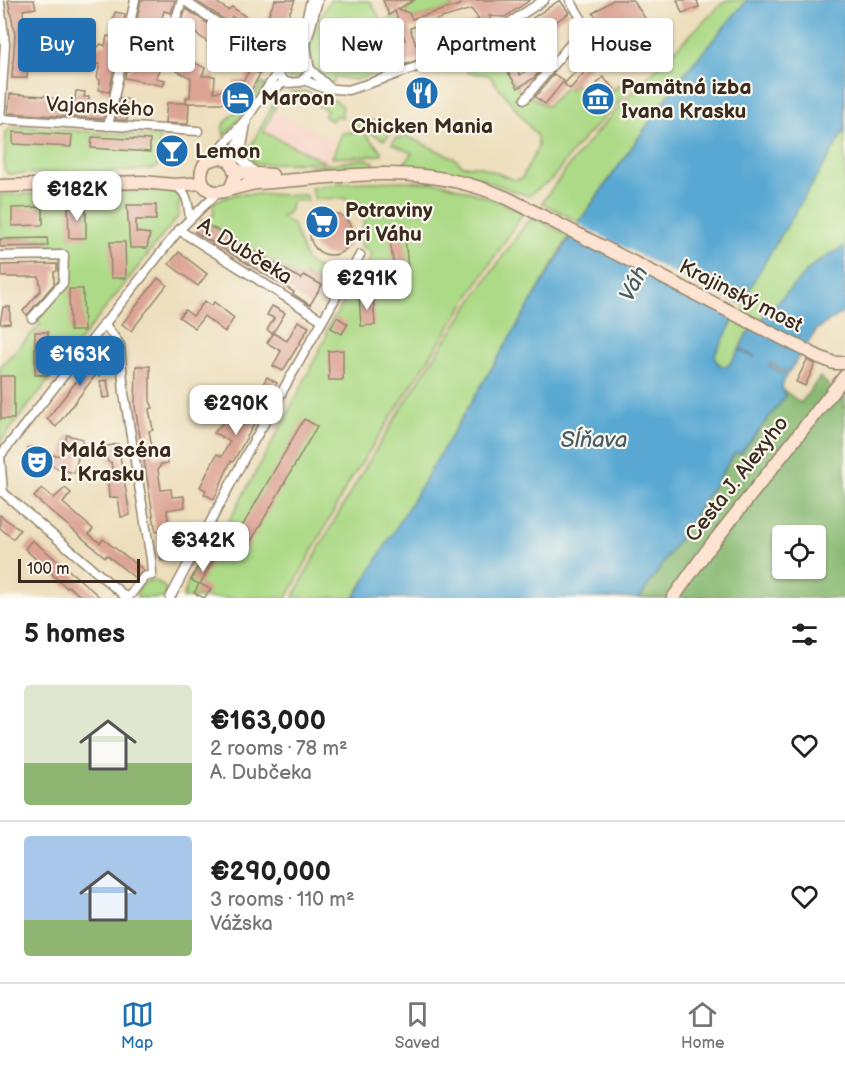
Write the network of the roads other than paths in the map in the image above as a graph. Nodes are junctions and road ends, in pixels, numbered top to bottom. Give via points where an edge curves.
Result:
1 (135, 0) edge
2 (182, 0) edge
3 (311, 0) edge
4 (318, 0) edge
5 (544, 0) edge
6 (570, 0) edge
7 (0, 3) edge
8 (176, 18) edge
9 (209, 18) edge
10 (306, 18) edge
11 (582, 18) edge
12 (308, 37) edge
13 (569, 46) edge
14 (308, 61) edge
15 (310, 69) junction
16 (275, 72) edge
17 (278, 72) edge
18 (304, 80) junction
19 (284, 82) junction
20 (330, 89) junction
21 (262, 98) junction
22 (525, 99) dead end
23 (248, 117) junction
24 (0, 120) edge
25 (108, 126) junction
26 (198, 131) dead end
27 (212, 158) junction
28 (233, 166) junction
29 (201, 169) junction
30 (258, 175) junction
31 (327, 176) junction
32 (143, 182) junction
33 (174, 185) junction
34 (204, 185) junction
35 (0, 186) edge
36 (231, 187) junction
37 (218, 192) junction
38 (190, 218) junction
39 (179, 230) junction
40 (360, 255) dead end
41 (0, 256) edge
42 (32, 318) dead end
43 (322, 320) junction
44 (104, 323) junction
45 (840, 363) edge
46 (845, 376) edge
47 (835, 387) junction
48 (0, 456) edge
49 (2, 491) edge
50 (127, 598) edge
51 (170, 598) edge
52 (673, 598) edge

1 - 25 street
2 - 8 street
2 - 9 street
3 - 10 street
4 - 12 street
5 - 20 street via 454,55 355,88
6 - 11 street
7 - 24 street via 5,44
13 - 22 street
14 - 15 street
15 - 18 street
15 - 20 street
16 - 21 street
17 - 19 street
18 - 19 street via 295,84
18 - 20 street
19 - 21 street
21 - 23 street
23 - 27 street
23 - 28 street via 235,146
23 - 30 street via 240,158
24 - 25 street, Vajanského
25 - 26 street, Vajanského
27 - 28 main road via 224,157
27 - 29 main road
28 - 30 main road via 243,173
28 - 36 main road via 236,178
29 - 32 main road via 185,176
29 - 34 main road
30 - 31 main road
31 - 36 main road
31 - 45 main road, Krajinský most via 406,174 482,187 814,355
32 - 33 main road
32 - 35 main road
33 - 34 main road
33 - 38 street via 185,194
34 - 37 main road
34 - 38 street, A. Dubčeka
36 - 37 main road
37 - 38 street, A. Dubčeka
38 - 39 street, A. Dubčeka
39 - 43 street, A. Dubčeka
39 - 44 street, A. Dubčeka
40 - 43 street
41 - 42 street via 64,255 63,283
43 - 51 street
44 - 48 street, A. Dubčeka
44 - 50 street via 120,345 152,575 144,578
45 - 47 main road
46 - 47 main road, Cesta J. Alexyho
47 - 52 main road, Cesta J. Alexyho
48 - 49 street
49 - 50 street

